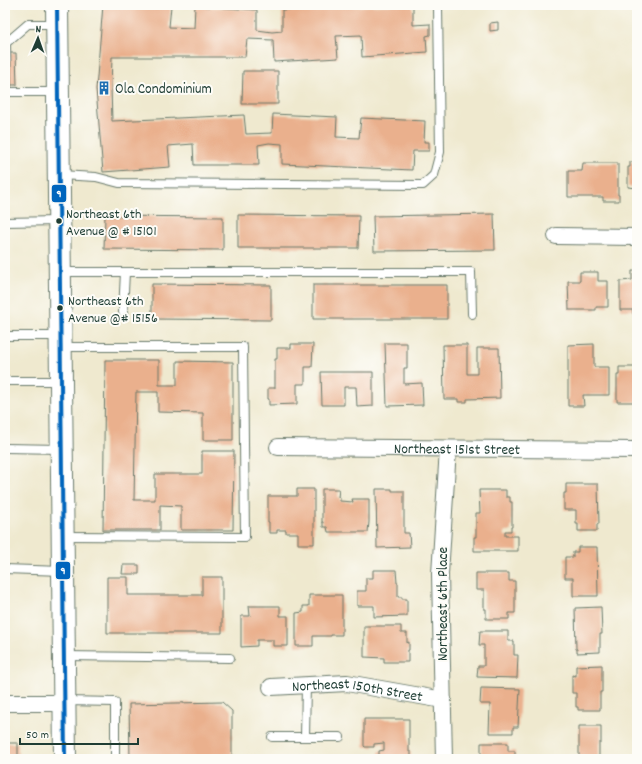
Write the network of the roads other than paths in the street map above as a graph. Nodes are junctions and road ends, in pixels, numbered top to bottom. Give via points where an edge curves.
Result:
1 (438, 5) edge
2 (57, 14) edge
3 (58, 92) junction
4 (58, 175) junction
5 (59, 221) junction
6 (5, 222) edge
7 (556, 236) dead end
8 (637, 237) edge
9 (60, 272) junction
10 (125, 272) junction
11 (123, 312) dead end
12 (472, 314) dead end
13 (5, 336) edge
14 (60, 342) junction
15 (5, 381) edge
16 (61, 381) junction
17 (278, 447) dead end
18 (5, 448) edge
19 (62, 449) junction
20 (448, 449) junction
21 (637, 450) edge
22 (62, 536) junction
23 (5, 569) edge
24 (63, 570) junction
25 (64, 656) junction
26 (230, 658) dead end
27 (306, 685) junction
28 (271, 687) dead end
29 (443, 700) junction
30 (64, 702) junction
31 (5, 703) edge
32 (272, 737) dead end
33 (305, 737) junction
34 (340, 737) dead end
35 (65, 759) edge
36 (116, 759) edge
37 (444, 759) edge

1 - 4 lane via 440,152 434,175 422,185 119,183 96,177
2 - 3 main road
2 - 3 lane via 28,24 6,43 7,92
3 - 4 main road
4 - 5 main road
5 - 6 lane
5 - 9 main road
7 - 8 street
9 - 10 lane
9 - 14 main road
10 - 11 lane
10 - 12 lane via 471,272
13 - 14 lane
14 - 16 main road
14 - 22 lane via 243,347 244,537
15 - 16 lane
16 - 19 main road
17 - 20 street, Northeast 151st Street
18 - 19 lane
19 - 22 main road
20 - 21 street, Northeast 151st Street
20 - 29 street, Northeast 6th Place via 440,574
22 - 24 main road
23 - 24 lane
24 - 25 main road
25 - 26 lane
25 - 30 main road
27 - 28 street, Northeast 150th Street
27 - 29 street, Northeast 150th Street via 347,683
27 - 33 lane
29 - 37 street, Northeast 6th Place
30 - 31 street
30 - 35 main road
30 - 36 lane via 115,702
32 - 33 lane
33 - 34 lane

